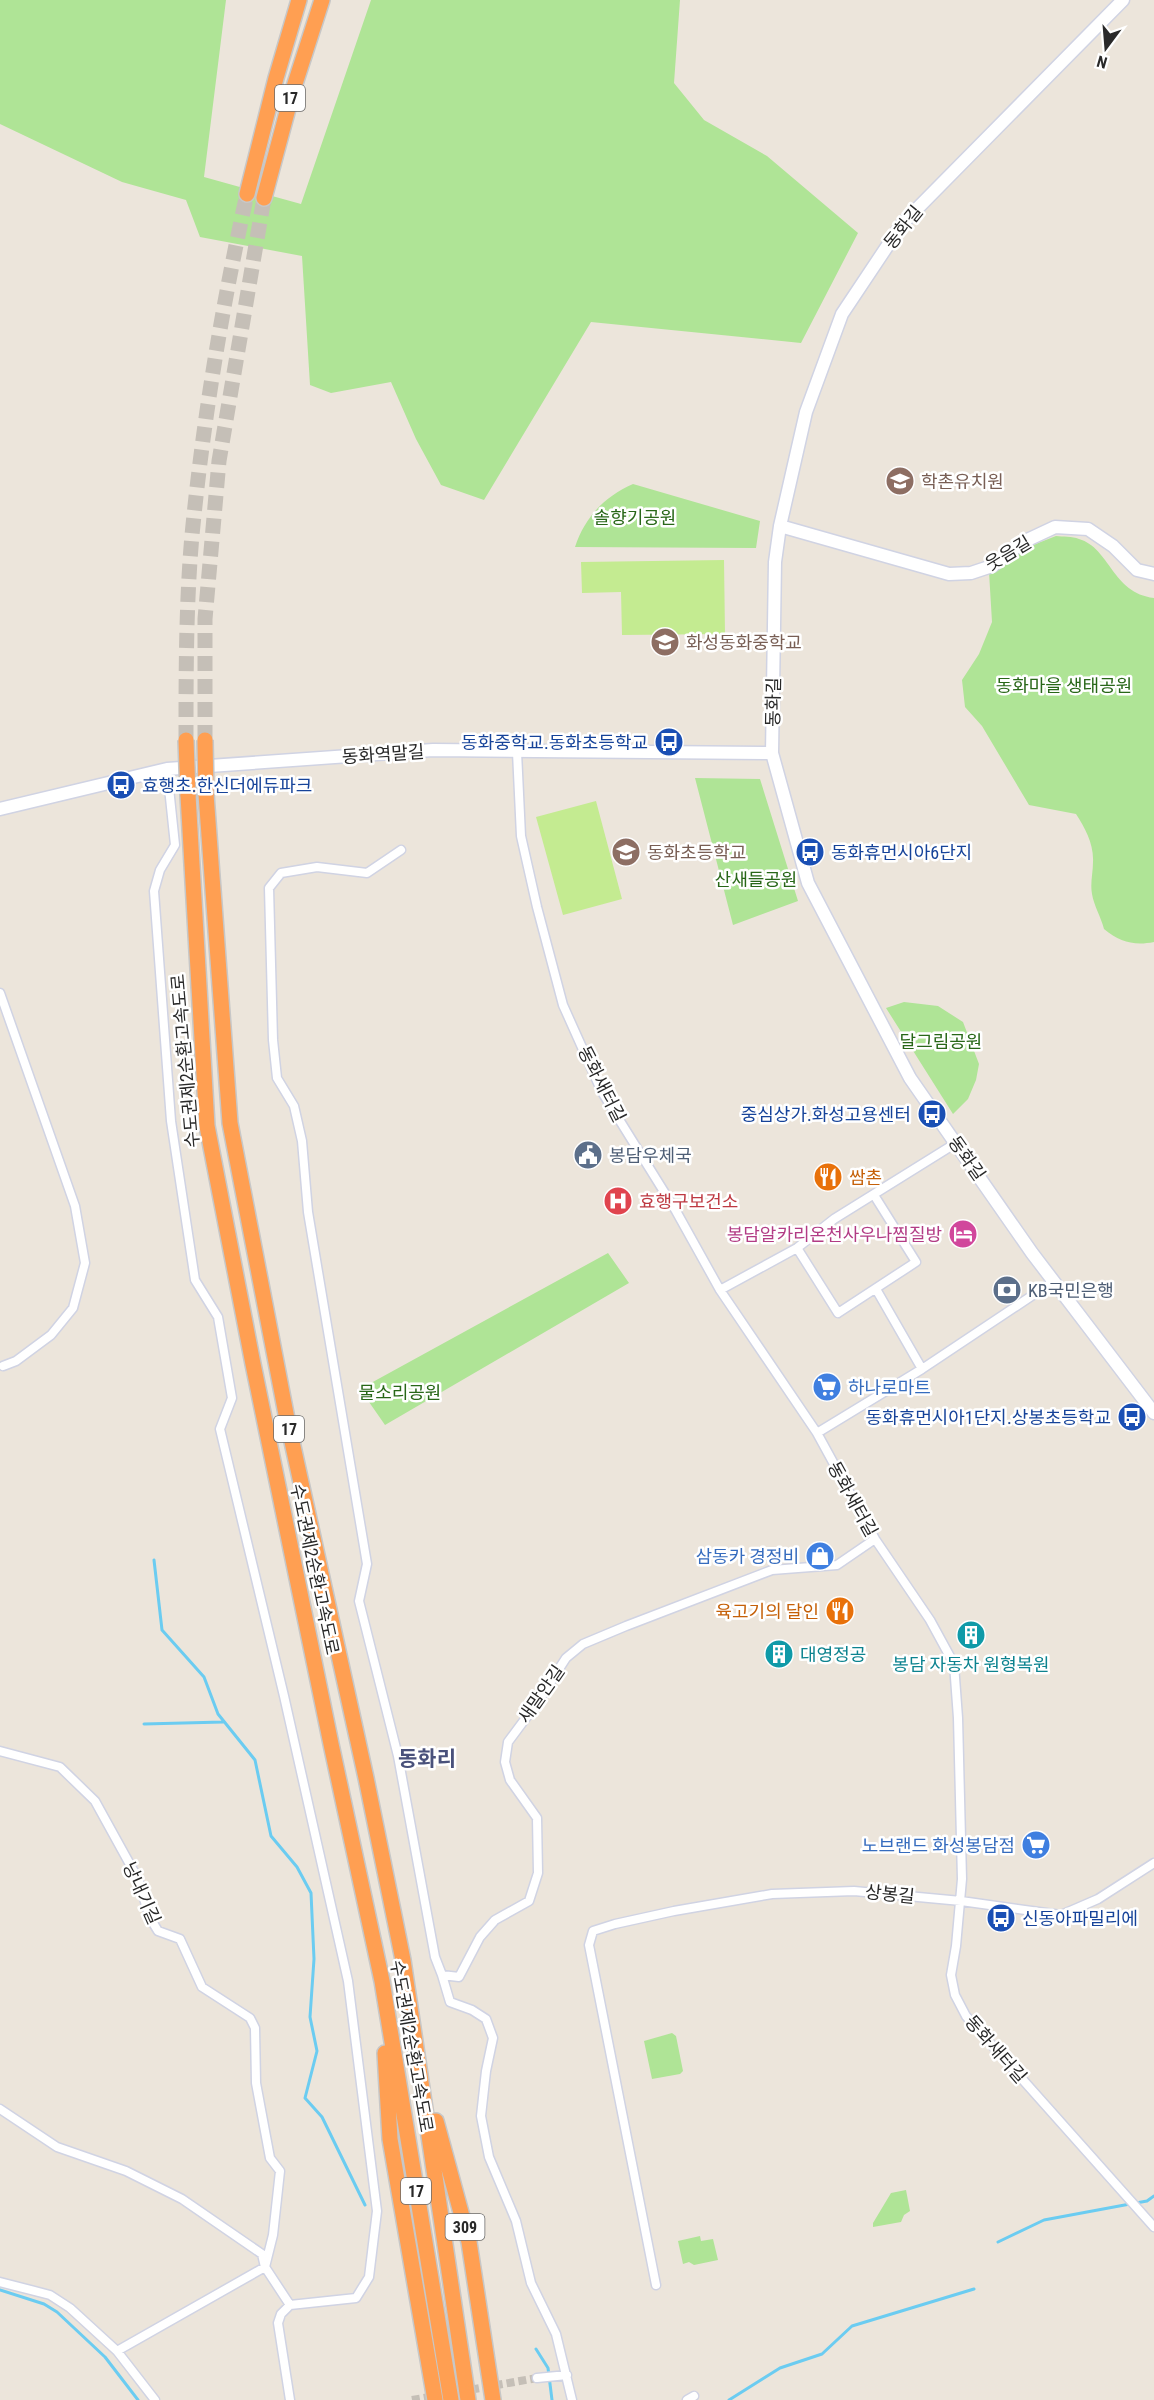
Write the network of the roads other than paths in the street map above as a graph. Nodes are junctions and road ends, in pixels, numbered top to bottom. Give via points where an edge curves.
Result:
1 (299, 0) edge
2 (322, 0) edge
3 (1119, 1) edge
4 (247, 194) tunnel mouth
5 (264, 198) tunnel mouth
6 (780, 526) junction
7 (1154, 574) edge
8 (186, 740) tunnel mouth
9 (205, 740) tunnel mouth
10 (517, 752) junction
11 (772, 753) junction
12 (167, 769) junction
13 (0, 809) edge
14 (401, 850) dead end
15 (0, 993) edge
16 (957, 1143) junction
17 (874, 1195) junction
18 (797, 1248) junction
19 (1054, 1281) junction
20 (720, 1290) junction
21 (876, 1290) junction
22 (3, 1366) dead end
23 (922, 1369) junction
24 (1154, 1413) edge
25 (817, 1433) junction
26 (875, 1539) junction
27 (0, 1751) edge
28 (1154, 1863) edge
29 (961, 1901) junction
30 (442, 1975) junction
31 (382, 1981) junction
32 (419, 2057) junction
33 (0, 2109) edge
34 (1154, 2228) edge
35 (265, 2267) junction
36 (0, 2282) edge
37 (656, 2285) dead end
38 (290, 2306) junction
39 (117, 2351) junction
40 (564, 2375) junction
41 (539, 2378) tunnel mouth
42 (155, 2400) edge
43 (290, 2400) edge
44 (435, 2400) edge
45 (451, 2400) edge
46 (468, 2400) edge
47 (493, 2400) edge
48 (572, 2400) edge

1 - 4 highway, 17
2 - 5 highway, 17
3 - 6 street, 동화길 via 902,224 842,314 806,412
6 - 7 street, 웃음길 via 950,574 992,566 1023,542 1055,527 1088,529 1113,546 1137,570
6 - 11 street, 동화길 via 775,562
8 - 31 highway, 수도권제2순환고속도로 / 17, bridge via 207,1126
9 - 32 highway, 수도권제2순환고속도로 / 17, bridge via 230,1123 287,1419 403,1960
10 - 11 street, 동화역말길
10 - 12 street, 동화역말길 via 433,750
10 - 20 street, 동화새터길 via 521,836 563,1005 602,1092
11 - 16 street, 동화길 via 808,883 910,1077
12 - 13 street, 동화역말길
12 - 38 street via 175,845 160,870 154,891 171,1121 195,1280 218,1317 232,1398 220,1429 348,1982 377,2211 369,2277 356,2298
14 - 30 street via 367,873 318,867 281,873 269,888 273,1028 277,1078 294,1106 302,1141 308,1212 367,1564 359,1601 398,1756 435,1957
15 - 22 street via 75,1206 85,1263 73,1308 51,1335
16 - 17 street
16 - 19 street, 동화길
17 - 18 street
17 - 21 street via 916,1262
18 - 20 street
18 - 21 street via 838,1313
19 - 23 street
19 - 24 street, 동화길
20 - 25 street, 동화새터길
21 - 23 street
23 - 25 street
25 - 26 street, 동화새터길
26 - 29 street, 동화새터길 via 930,1620 954,1664
26 - 30 street, 새말안길 via 837,1565 772,1570 583,1644 566,1658 508,1742 505,1762 510,1780 537,1818 538,1873 529,1901 495,1920 480,1937 459,1977
27 - 35 street, 낭내기길 via 60,1767 95,1801 138,1879 158,1931 180,1939 202,1987 250,2018 255,2028 256,2083 270,2158 280,2171
28 - 29 street, 상봉길 via 1098,1899 1061,1915
29 - 34 street, 동화새터길 via 951,1975 955,1995 966,2016
29 - 37 street, 상봉길 via 854,1891 772,1894 593,1931 589,1945
30 - 40 street via 450,2002 486,2019 492,2038 481,2116 489,2157 516,2221 531,2283 556,2334
31 - 44 highway via 390,2139
31 - 45 highway, 수도권제2순환고속도로 / 17
32 - 46 highway, 수도권제2순환고속도로 / 17
32 - 47 highway, 309 via 469,2242
33 - 35 street via 57,2146 183,2199 262,2254
35 - 38 street
35 - 39 street
36 - 39 street via 51,2295
38 - 43 street via 278,2323
39 - 42 street
40 - 41 street
40 - 48 street

